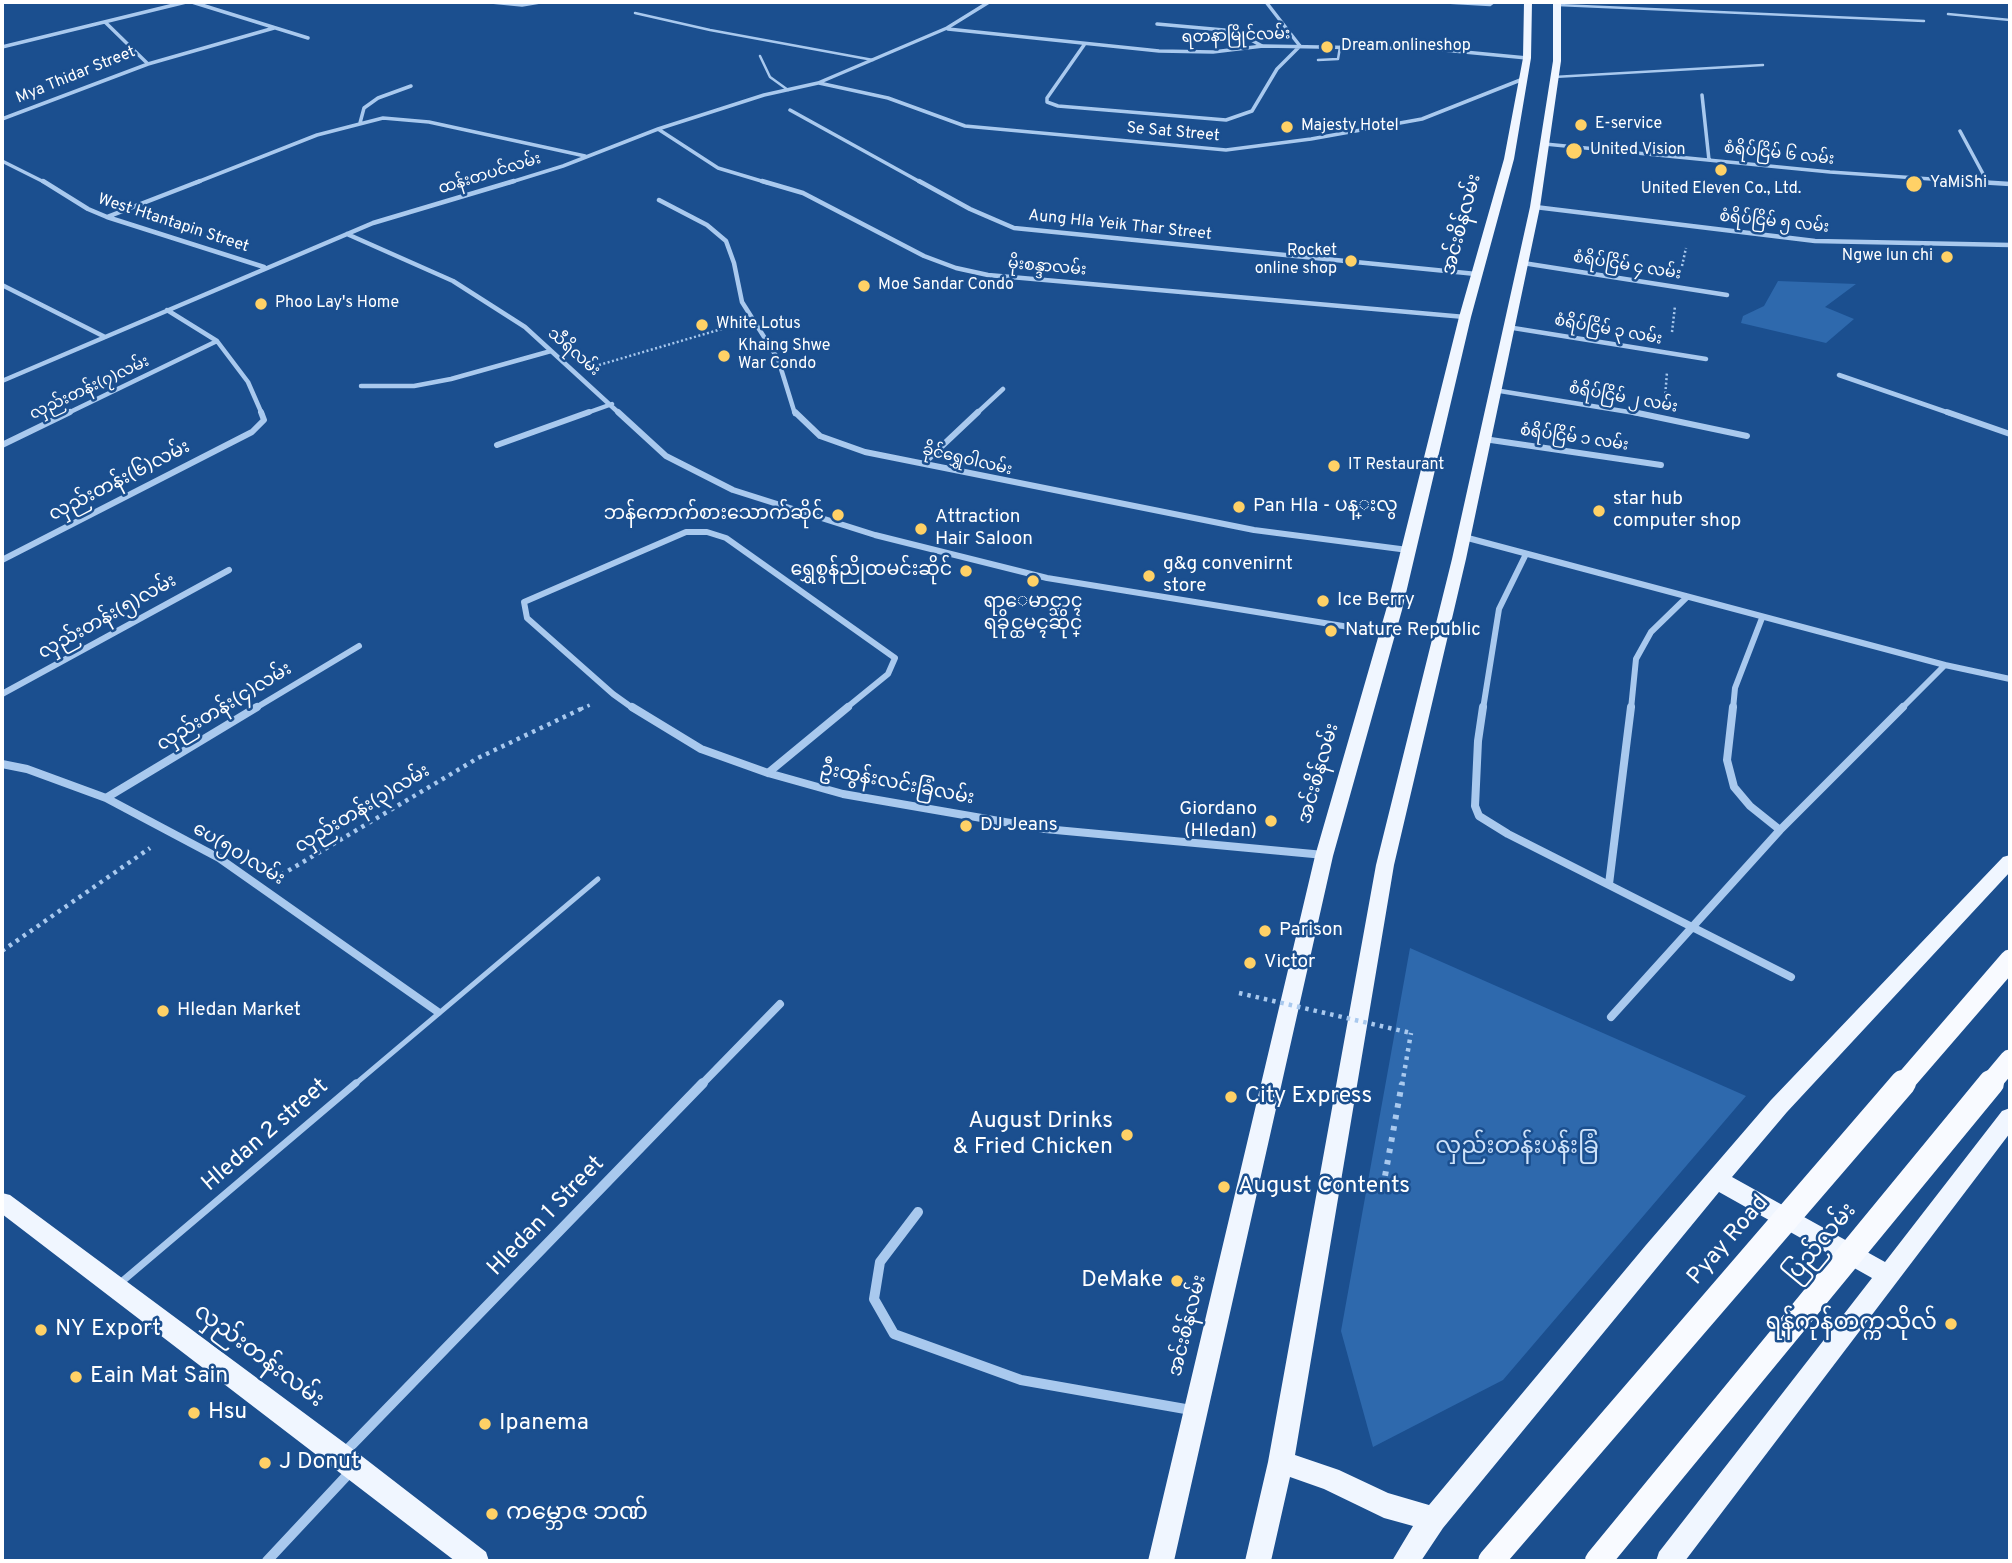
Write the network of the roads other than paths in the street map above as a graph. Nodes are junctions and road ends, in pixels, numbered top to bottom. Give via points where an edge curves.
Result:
1 (186, 2) edge
2 (192, 2) edge
3 (491, 2) edge
4 (540, 2) edge
5 (989, 2) edge
6 (1266, 2) edge
7 (1437, 2) edge
8 (1493, 2) edge
9 (1528, 2) edge
10 (1558, 3) edge
11 (635, 13) dead end
12 (1948, 14) dead end
13 (2010, 20) edge
14 (1924, 21) dead end
15 (105, 22) junction
16 (1157, 24) dead end
17 (274, 28) junction
18 (947, 29) junction
19 (308, 38) dead end
20 (1084, 44) junction
21 (1263, 46) junction
22 (1300, 46) junction
23 (2, 47) edge
24 (1340, 47) junction
25 (760, 55) dead end
26 (1527, 58) junction
27 (873, 60) junction
28 (1318, 60) dead end
29 (148, 64) junction
30 (1763, 65) dead end
31 (1554, 77) junction
32 (1523, 79) junction
33 (818, 83) junction
34 (411, 86) dead end
35 (788, 90) junction
36 (1702, 94) dead end
37 (790, 110) dead end
38 (2, 119) edge
39 (360, 123) junction
40 (658, 129) junction
41 (1960, 131) dead end
42 (1545, 144) junction
43 (587, 156) junction
44 (1709, 160) junction
45 (2, 162) edge
46 (1988, 183) junction
47 (2010, 184) edge
48 (659, 200) dead end
49 (1535, 207) junction
50 (107, 217) junction
51 (346, 234) junction
52 (2010, 245) edge
53 (1523, 263) junction
54 (264, 267) junction
55 (1476, 274) junction
56 (2, 285) edge
57 (1727, 295) dead end
58 (167, 310) junction
59 (1465, 317) junction
60 (1507, 327) junction
61 (105, 338) junction
62 (217, 341) junction
63 (551, 351) junction
64 (1706, 359) dead end
65 (1839, 375) dead end
66 (2, 382) edge
67 (361, 386) dead end
68 (1003, 389) dead end
69 (1494, 390) junction
70 (612, 404) junction
71 (2010, 434) edge
72 (1747, 436) dead end
73 (1484, 439) junction
74 (2, 445) edge
75 (497, 445) dead end
76 (924, 463) junction
77 (1661, 465) dead end
78 (1464, 537) junction
79 (1408, 550) junction
80 (1526, 554) junction
81 (2, 560) edge
82 (229, 570) dead end
83 (1687, 597) junction
84 (1762, 618) junction
85 (1387, 633) junction
86 (359, 646) dead end
87 (1945, 665) junction
88 (2010, 680) edge
89 (2, 694) edge
90 (2, 764) edge
91 (768, 773) junction
92 (106, 798) junction
93 (1780, 830) junction
94 (1324, 856) junction
95 (2010, 861) edge
96 (598, 879) dead end
97 (1609, 884) junction
98 (1693, 926) junction
99 (2010, 960) edge
100 (1791, 977) dead end
101 (780, 1004) dead end
102 (438, 1012) junction
103 (1611, 1017) dead end
104 (2010, 1060) edge
105 (2010, 1117) edge
106 (1718, 1180) junction
107 (2, 1202) edge
108 (918, 1212) dead end
109 (1888, 1275) junction
110 (117, 1286) junction
111 (1195, 1411) junction
112 (348, 1461) junction
113 (1281, 1462) junction
114 (1434, 1519) junction
115 (267, 1561) edge
116 (476, 1561) edge
117 (1161, 1561) edge
118 (1258, 1561) edge
119 (1405, 1561) edge
120 (1492, 1561) edge
121 (1598, 1561) edge
122 (1669, 1561) edge

1 - 15 street
2 - 17 street
3 - 4 street
5 - 18 street, ထန်းတပင်လမ်း
6 - 22 street
7 - 8 lane
9 - 26 main road, အင်းစိန်လမ်း
10 - 14 lane
10 - 31 main road
11 - 27 lane
12 - 13 lane
15 - 23 street
15 - 29 street, Mya Thidar Street
16 - 21 street via 1235,31
17 - 19 street
17 - 29 street
18 - 20 street, ရတနာမြိုင်လမ်း
18 - 27 street, ထန်းတပင်လမ်း
20 - 21 street, ရတနာမြိုင်လမ်း via 1213,52
20 - 22 street via 1048,102 1226,120 1252,111 1276,69
21 - 22 street, ရတနာမြိုင်လမ်း
22 - 24 street, ရတနာမြိုင်လမ်း
24 - 26 street, ရတနာမြိုင်လမ်း
24 - 28 lane via 1338,59
25 - 35 lane via 770,76
26 - 32 main road, အင်းစိန်လမ်း
27 - 33 street, ထန်းတပင်လမ်း
29 - 38 street, Mya Thidar Street
30 - 31 lane
31 - 42 main road
32 - 33 street, Se Sat Street via 1422,119 1226,150 965,126 888,98
32 - 55 main road, အင်းစိန်လမ်း via 1509,159
33 - 35 street, ထန်းတပင်လမ်း
34 - 39 street via 378,98 365,108
35 - 40 street, ထန်းတပင်လမ်း
36 - 44 street
37 - 55 street, Aung Hla Yeik Thar Street via 970,209 1014,228
39 - 43 street via 383,118 429,122
39 - 50 street via 317,135
40 - 43 street, ထန်းတပင်လမ်း
40 - 59 street, မိုးစန္ဒာလမ်း via 718,168 803,193 923,256 956,268 988,275
41 - 46 street
42 - 44 street, စံရိပ်ငြိမ် ၆ လမ်း
42 - 49 main road
43 - 51 street, ထန်းတပင်လမ်း
44 - 46 street, စံရိပ်ငြိမ် ၆ လမ်း
45 - 50 street, West Htantapin Street
46 - 47 street, စံရိပ်ငြိမ် ၆ လမ်း
48 - 76 street, ခိုင်ရွှေဝါလမ်း via 726,240 742,302 778,359 796,416 820,436 865,452
49 - 52 street, စံရိပ်ငြိမ် ၅ လမ်း via 1815,241
49 - 53 main road
50 - 54 street, West Htantapin Street
51 - 54 street, ထန်းတပင်လမ်း
51 - 63 street, သီရိလမ်း via 453,281 525,327
53 - 57 street, စံရိပ်ငြိမ် ၄ လမ်း
53 - 60 main road
54 - 58 street, ထန်းတပင်လမ်း
55 - 59 main road, အင်းစိန်လမ်း
56 - 61 street
58 - 61 street, ထန်းတပင်လမ်း
58 - 62 street
59 - 79 main road, အင်းစိန်လမ်း
60 - 64 street, စံရိပ်ငြိမ် ၃ လမ်း
60 - 69 main road
61 - 66 street, ထန်းတပင်လမ်း
62 - 74 street, လှည်းတန်း(၇)လမ်း
62 - 81 street, လှည်းတန်း(၆)လမ်း via 248,382 264,420 252,432
63 - 67 street via 414,386
63 - 70 street, သီရိလမ်း
65 - 71 street
68 - 76 street
69 - 72 street, စံရိပ်ငြိမ် ၂ လမ်း
69 - 73 main road
70 - 75 street
70 - 85 street, သီရိလမ်း via 666,456 733,490 875,534 1048,578
73 - 77 street, စံရိပ်ငြိမ် ၁ လမ်း
73 - 78 main road
76 - 79 street, ခိုင်ရွှေဝါလမ်း via 1254,530
78 - 80 street
78 - 113 main road via 1385,865
79 - 85 main road, အင်းစိန်လမ်း
80 - 83 street
80 - 97 street via 1499,609 1478,741 1475,806 1479,816 1508,834
82 - 89 street, လှည်းတန်း(၅)လမ်း
83 - 84 street
83 - 97 street via 1651,632 1636,659
84 - 87 street
84 - 93 street via 1735,688 1727,760 1734,787
85 - 94 main road, အင်းစိန်လမ်း
86 - 92 street, လှည်းတန်း(၄)လမ်း
87 - 88 street
87 - 93 street
90 - 92 street, ပေ(၅၀)လမ်း
91 - 91 street, ဦးထွန်းလင်းခြံလမ်း via 701,749 641,714 527,618 524,602 686,532 707,532 726,538 895,658 888,674
91 - 94 street, ဦးထွန်းလင်းခြံလမ်း via 843,794 1045,829
92 - 102 street, ပေ(၅၀)လမ်း via 219,858
93 - 98 street
94 - 111 main road, အင်းစိန်လမ်း
95 - 106 main road via 1779,1106
96 - 102 lane, Hledan 2 street
97 - 98 street
98 - 100 street
98 - 103 street
99 - 120 highway, Pyay Road, bridge
101 - 112 street, Hledan 1 Street
102 - 110 lane, Hledan 2 street
104 - 121 highway, ပြည်လမ်း, bridge
105 - 109 main road
106 - 109 main road
106 - 114 main road
107 - 110 main road, လှည်းတန်းလမ်း
108 - 111 street via 880,1262 874,1299 894,1334 1021,1380
109 - 122 main road
110 - 112 main road, လှည်းတန်းလမ်း
111 - 117 main road, အင်းစိန်လမ်း
112 - 115 street, Hledan 1 Street
112 - 116 main road, လှည်းတန်းလမ်း
113 - 114 main road via 1384,1505
113 - 118 main road
114 - 119 main road

